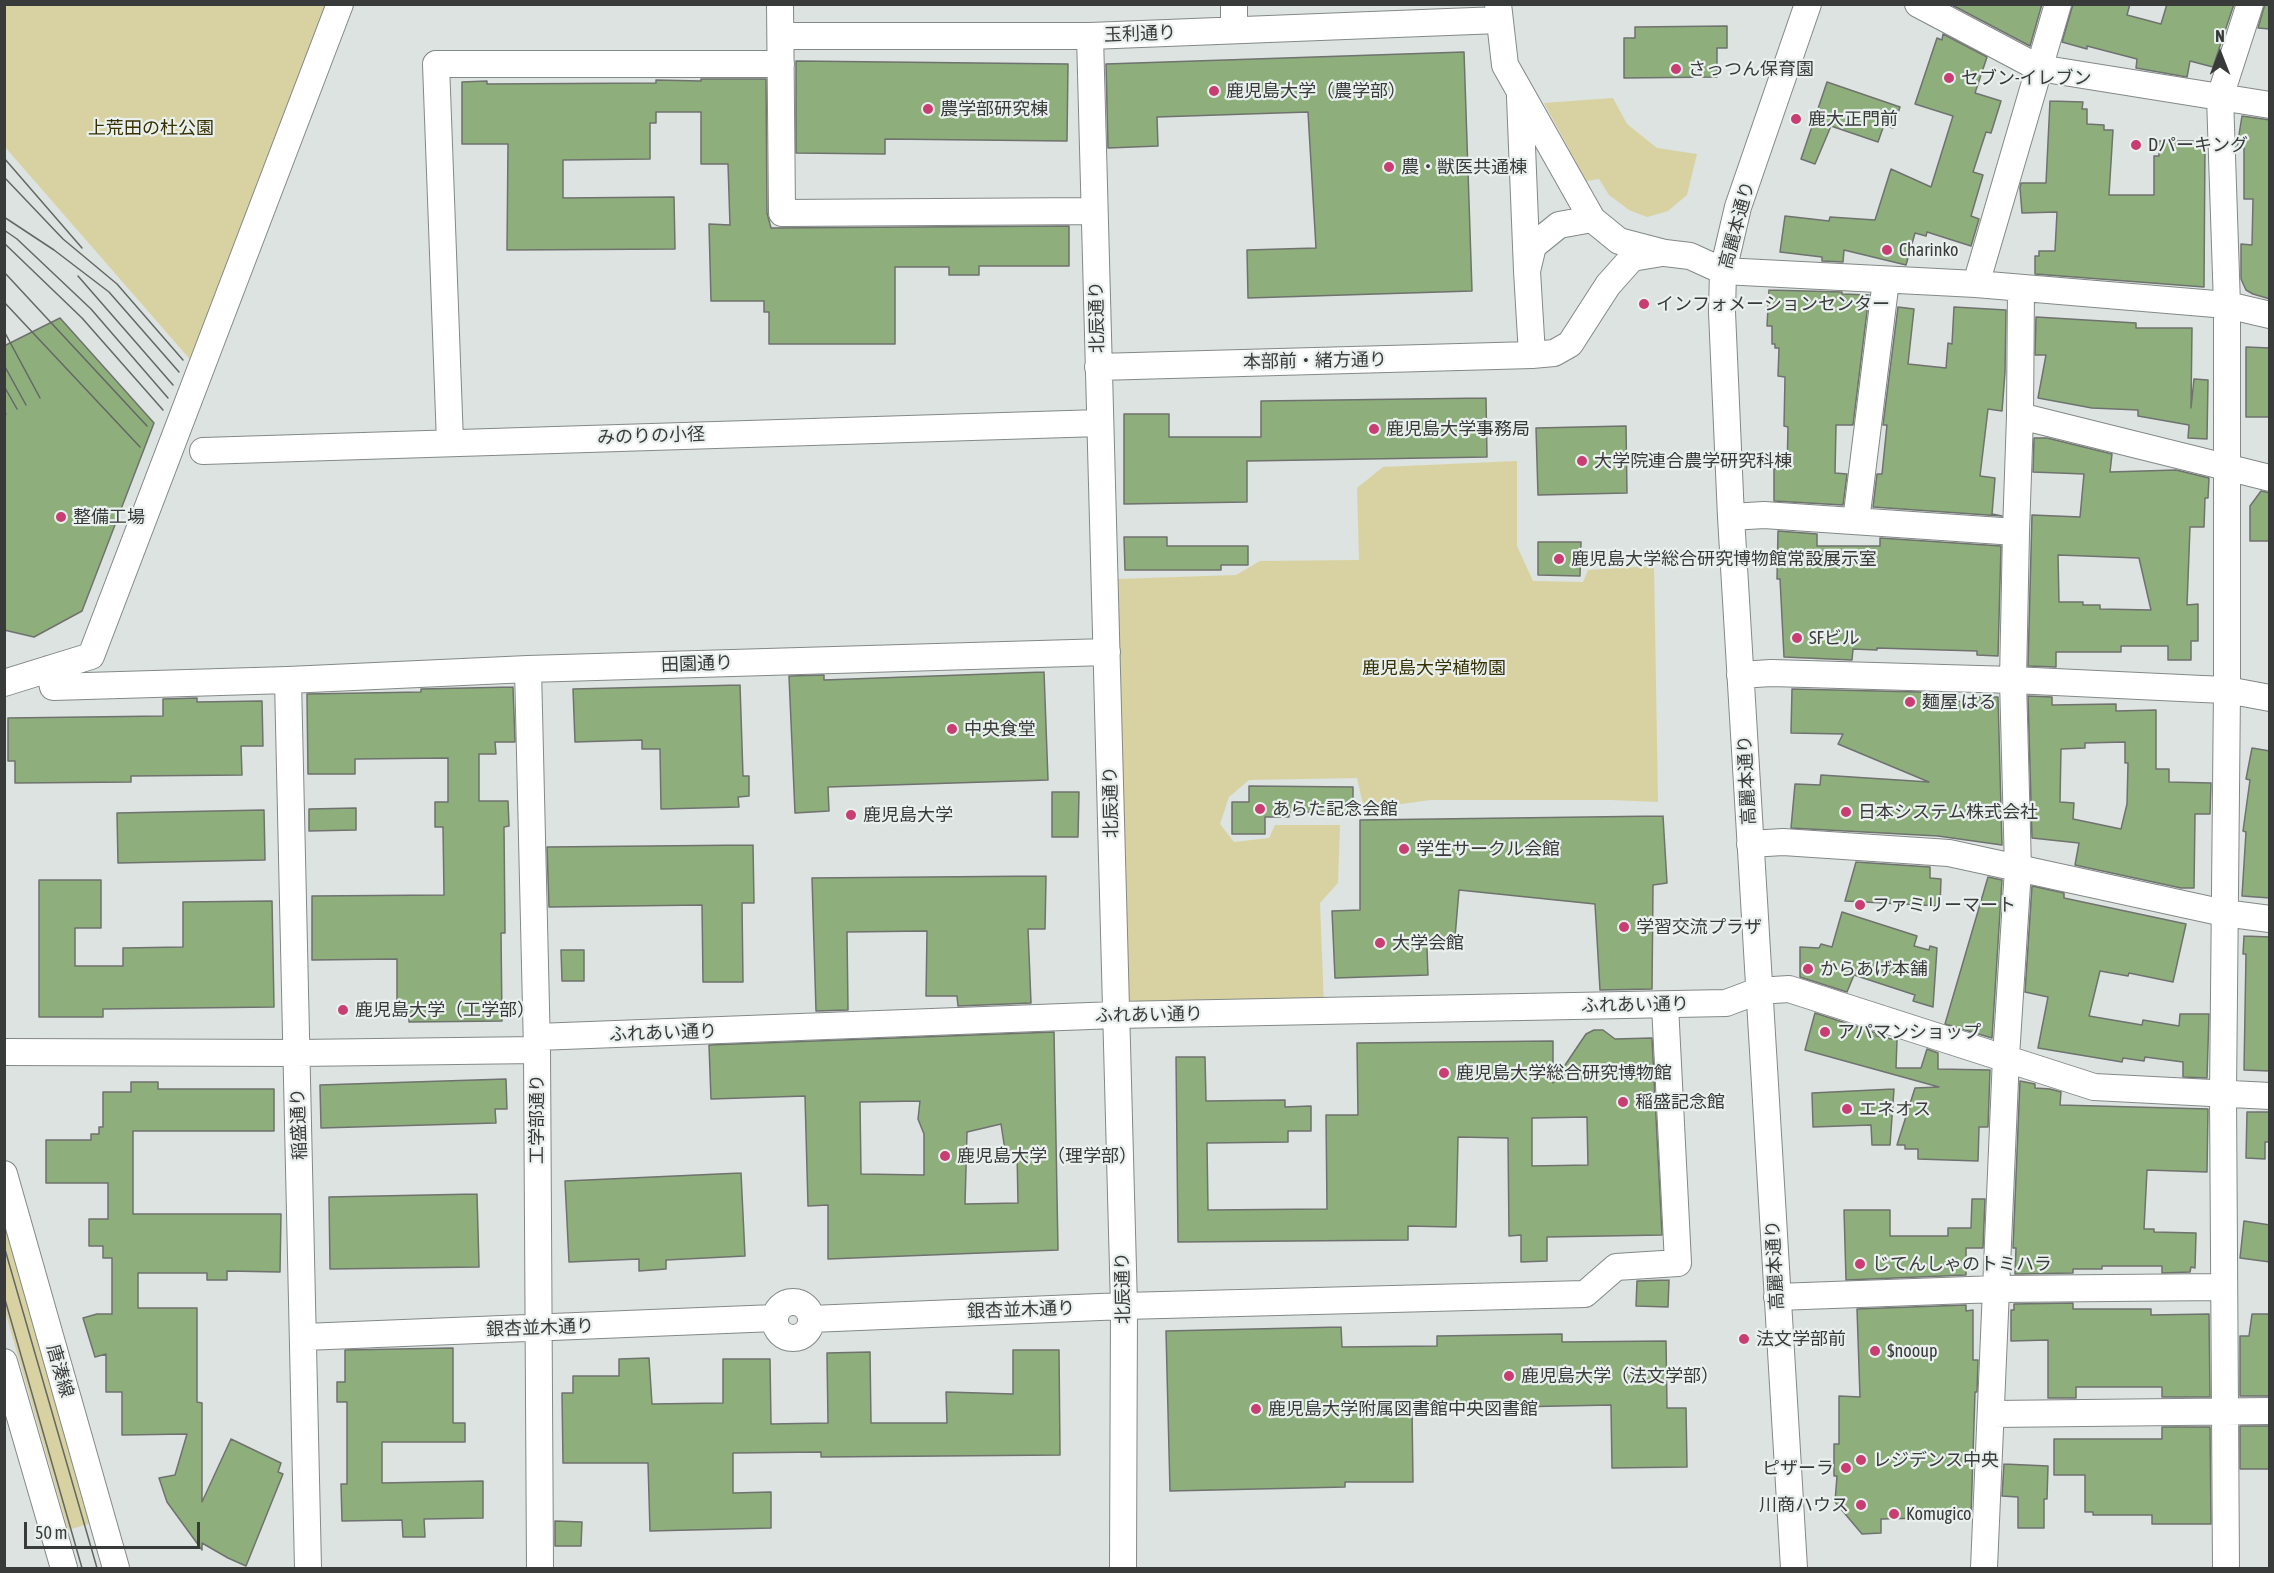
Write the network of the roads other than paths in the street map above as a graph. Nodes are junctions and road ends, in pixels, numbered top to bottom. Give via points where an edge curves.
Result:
1 (340, 4) edge
2 (780, 4) edge
3 (1234, 4) edge
4 (1808, 4) edge
5 (1918, 4) edge
6 (2058, 4) edge
7 (2250, 4) edge
8 (1499, 12) edge
9 (1234, 30) junction
10 (781, 36) junction
11 (1090, 36) junction
12 (781, 64) junction
13 (2039, 68) junction
14 (1519, 91) junction
15 (2220, 97) junction
16 (2270, 105) edge
17 (1094, 211) junction
18 (1592, 219) junction
19 (1665, 253) junction
20 (1527, 271) junction
21 (1723, 271) junction
22 (1886, 280) junction
23 (1976, 284) junction
24 (2021, 288) junction
25 (2227, 305) junction
26 (2270, 315) edge
27 (1532, 355) junction
28 (1098, 367) junction
29 (2020, 416) junction
30 (1100, 423) junction
31 (450, 442) junction
32 (203, 451) dead end
33 (2226, 469) junction
34 (2270, 478) edge
35 (1731, 517) junction
36 (1856, 521) junction
37 (2016, 532) junction
38 (1107, 652) junction
39 (49, 669) junction
40 (528, 669) junction
41 (1740, 675) junction
42 (288, 680) junction
43 (2013, 680) junction
44 (4, 682) edge
45 (2227, 690) junction
46 (2270, 698) edge
47 (1750, 844) junction
48 (2018, 869) junction
49 (2224, 913) junction
50 (2270, 919) edge
51 (1758, 991) junction
52 (1665, 1005) junction
53 (1116, 1015) junction
54 (537, 1044) junction
55 (4, 1052) edge
56 (297, 1053) junction
57 (2006, 1057) junction
58 (2223, 1094) junction
59 (2270, 1096) edge
60 (4, 1174) edge
61 (2224, 1287) junction
62 (1997, 1289) junction
63 (1776, 1297) junction
64 (1124, 1306) junction
65 (538, 1328) junction
66 (304, 1337) junction
67 (4, 1362) edge
68 (2270, 1411) edge
69 (2226, 1412) junction
70 (1992, 1414) junction
71 (64, 1569) edge
72 (116, 1569) edge
73 (308, 1569) edge
74 (540, 1569) edge
75 (1123, 1569) edge
76 (1794, 1569) edge
77 (1984, 1569) edge
78 (2226, 1569) edge

1 - 39 street via 91,656
2 - 10 street
3 - 9 street
4 - 21 street, 高麗本通り via 1738,207
5 - 13 street
6 - 13 street
7 - 15 street
8 - 9 street, 玉利通り
8 - 14 street via 1505,65
9 - 11 street, 玉利通り
10 - 11 street, 玉利通り
10 - 12 street
11 - 17 street, 北辰通り
12 - 17 street via 782,213
12 - 31 street via 436,64
13 - 15 street
13 - 23 street
14 - 18 street
14 - 20 street
15 - 16 street
15 - 25 street
17 - 28 street, 北辰通り
18 - 19 street via 1619,241
18 - 20 street via 1559,225 1533,246
19 - 21 street via 1690,256
19 - 27 street, 本部前・緒方通り via 1632,258 1608,285 1570,344 1554,353
20 - 27 street
21 - 22 street
21 - 35 street, 高麗本通り via 1723,374
22 - 23 street
22 - 36 street
23 - 24 street
24 - 25 street
24 - 29 street
25 - 26 street
25 - 33 street
27 - 28 street, 本部前・緒方通り
28 - 30 street, 北辰通り
29 - 33 street
29 - 37 street
30 - 31 street, みのりの小径
30 - 38 street, 北辰通り
31 - 32 street, みのりの小径
33 - 34 street
33 - 45 street
35 - 36 street via 1764,515
35 - 41 street, 高麗本通り
36 - 37 street
37 - 43 street
38 - 40 street, 田園通り
38 - 53 street, 北辰通り
39 - 42 street, 田園通り via 54,687
39 - 44 street
40 - 42 street, 田園通り
40 - 54 street, 工学部通り
41 - 43 street
41 - 47 street, 高麗本通り
42 - 56 street, 稲盛通り
43 - 45 street
43 - 48 street
45 - 46 street
45 - 49 street
47 - 48 street via 1949,854
47 - 51 street, 高麗本通り
48 - 49 street
48 - 57 street
49 - 50 street
49 - 58 street
51 - 52 street, ふれあい通り via 1726,1004
51 - 57 street, ふれあい通り via 1789,989
51 - 63 street, 高麗本通り
52 - 53 street, ふれあい通り
52 - 64 street, 銀杏並木通り via 1678,1263 1616,1267 1585,1294
53 - 54 street, ふれあい通り
53 - 64 street, 北辰通り
54 - 56 street, ふれあい通り
54 - 65 street, 工学部通り
55 - 56 street, ふれあい通り
56 - 66 street, 稲盛通り
57 - 58 street, ふれあい通り via 2094,1087
57 - 62 street
58 - 59 street, ふれあい通り
58 - 61 street
60 - 72 street, 唐湊線
61 - 62 street
61 - 69 street
62 - 63 street
62 - 70 street
63 - 76 street, 高麗本通り
64 - 65 street, 銀杏並木通り via 811,1319 808,1308 799,1302 788,1302 779,1308 775,1318
64 - 75 street, 北辰通り
65 - 66 street, 銀杏並木通り
65 - 74 street, 工学部通り
66 - 73 street, 稲盛通り
67 - 71 street
68 - 69 street
69 - 70 street
69 - 78 street
70 - 77 street

